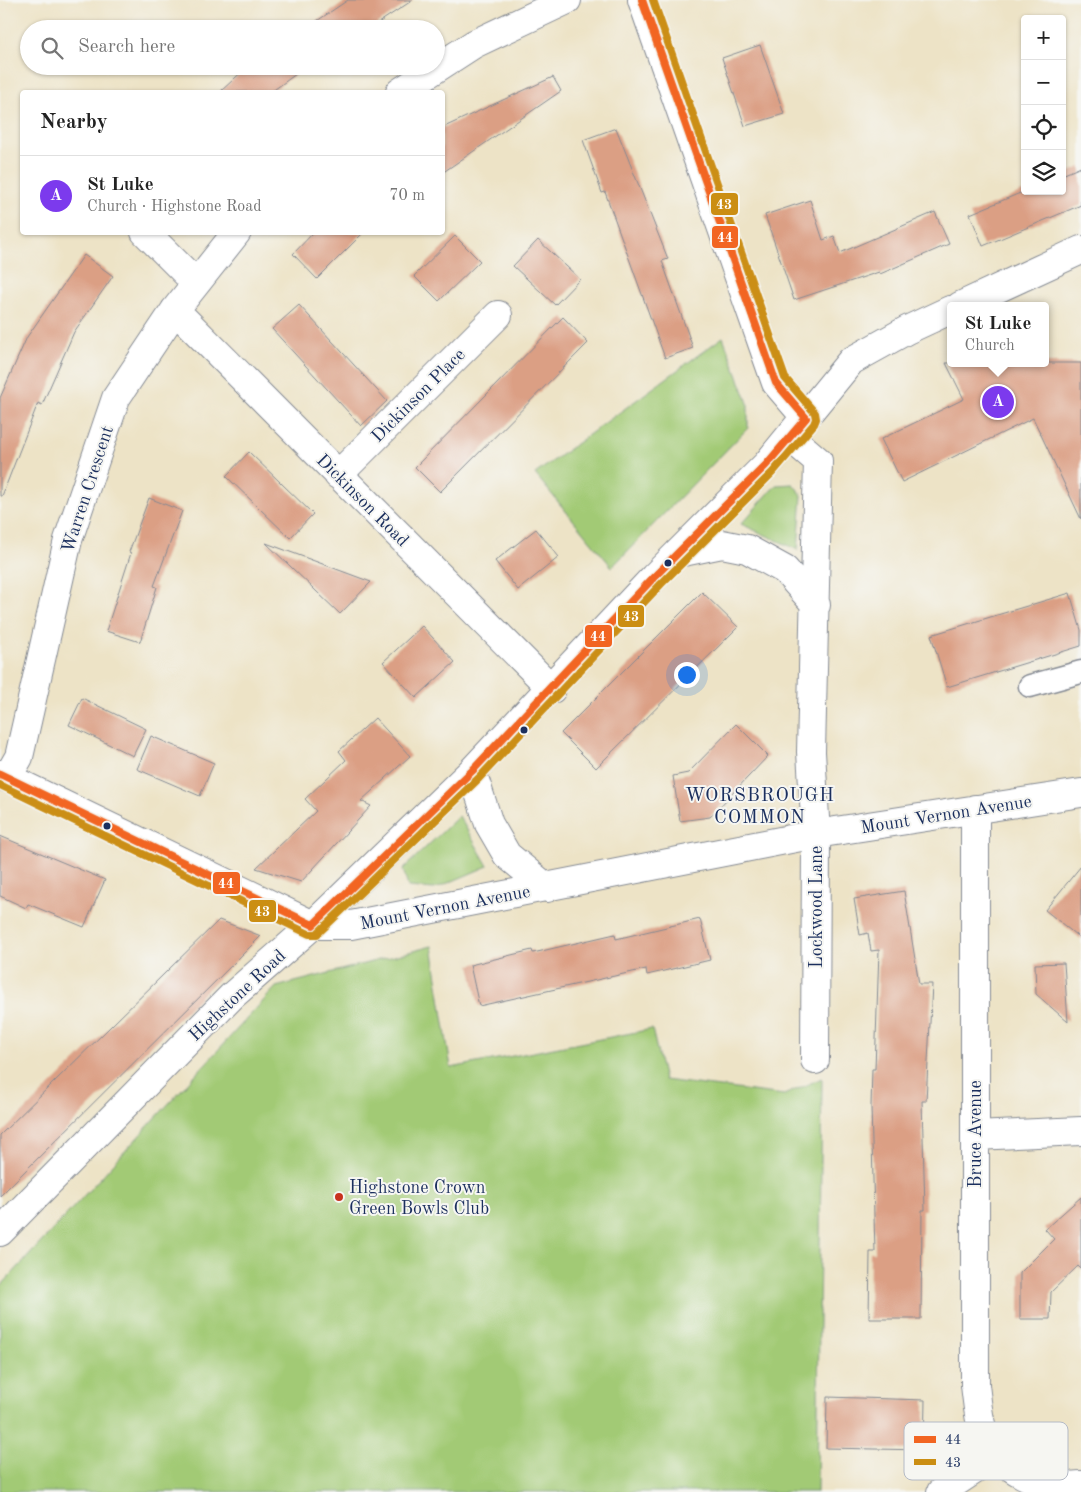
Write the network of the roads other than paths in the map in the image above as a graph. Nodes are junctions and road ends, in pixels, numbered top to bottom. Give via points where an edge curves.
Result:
1 (567, 0) edge
2 (642, 0) edge
3 (445, 63) edge
4 (426, 75) edge
5 (403, 90) edge
6 (148, 235) edge
7 (235, 235) edge
8 (1081, 250) edge
9 (196, 284) junction
10 (969, 302) edge
11 (175, 310) junction
12 (947, 311) edge
13 (498, 315) dead end
14 (798, 427) junction
15 (338, 475) junction
16 (678, 553) junction
17 (816, 605) junction
18 (1081, 672) edge
19 (1030, 686) dead end
20 (552, 688) junction
21 (472, 771) junction
22 (3, 776) edge
23 (1081, 793) edge
24 (975, 809) junction
25 (816, 834) junction
26 (547, 888) junction
27 (313, 925) junction
28 (816, 1060) dead end
29 (1081, 1131) edge
30 (975, 1136) junction
31 (0, 1232) edge
32 (981, 1422) edge
33 (959, 1480) edge
34 (1033, 1480) edge
35 (1081, 1485) edge
36 (941, 1492) edge

1 - 3 street via 474,44
2 - 14 street via 776,383
4 - 5 street
6 - 9 street
7 - 9 street, Warren Crescent
8 - 10 street
9 - 11 street, Warren Crescent
11 - 15 street, Dickinson Road
11 - 22 street, Warren Crescent via 116,398 68,540 19,757
12 - 14 street, Highstone Road via 852,361
13 - 15 street, Dickinson Place
14 - 16 street, Highstone Road via 766,465
14 - 17 street, Lockwood Lane via 818,461
15 - 20 street, Dickinson Road
16 - 17 street via 722,544 747,550 785,570
16 - 20 street, Highstone Road
17 - 25 street, Lockwood Lane via 811,752
18 - 19 lane
20 - 21 street, Highstone Road
21 - 26 street, Mount Vernon Avenue via 489,824 506,855
21 - 27 street, Highstone Road
22 - 27 street
23 - 24 street, Mount Vernon Avenue
24 - 25 street, Mount Vernon Avenue
24 - 30 street, Bruce Avenue
25 - 26 street, Mount Vernon Avenue
25 - 28 street, Lockwood Lane
26 - 27 street, Mount Vernon Avenue via 351,925
27 - 31 street, Highstone Road via 232,996
29 - 30 street
30 - 32 street, Bruce Avenue via 975,1385
33 - 36 street
34 - 35 street, Bruce Avenue via 1067,1487

